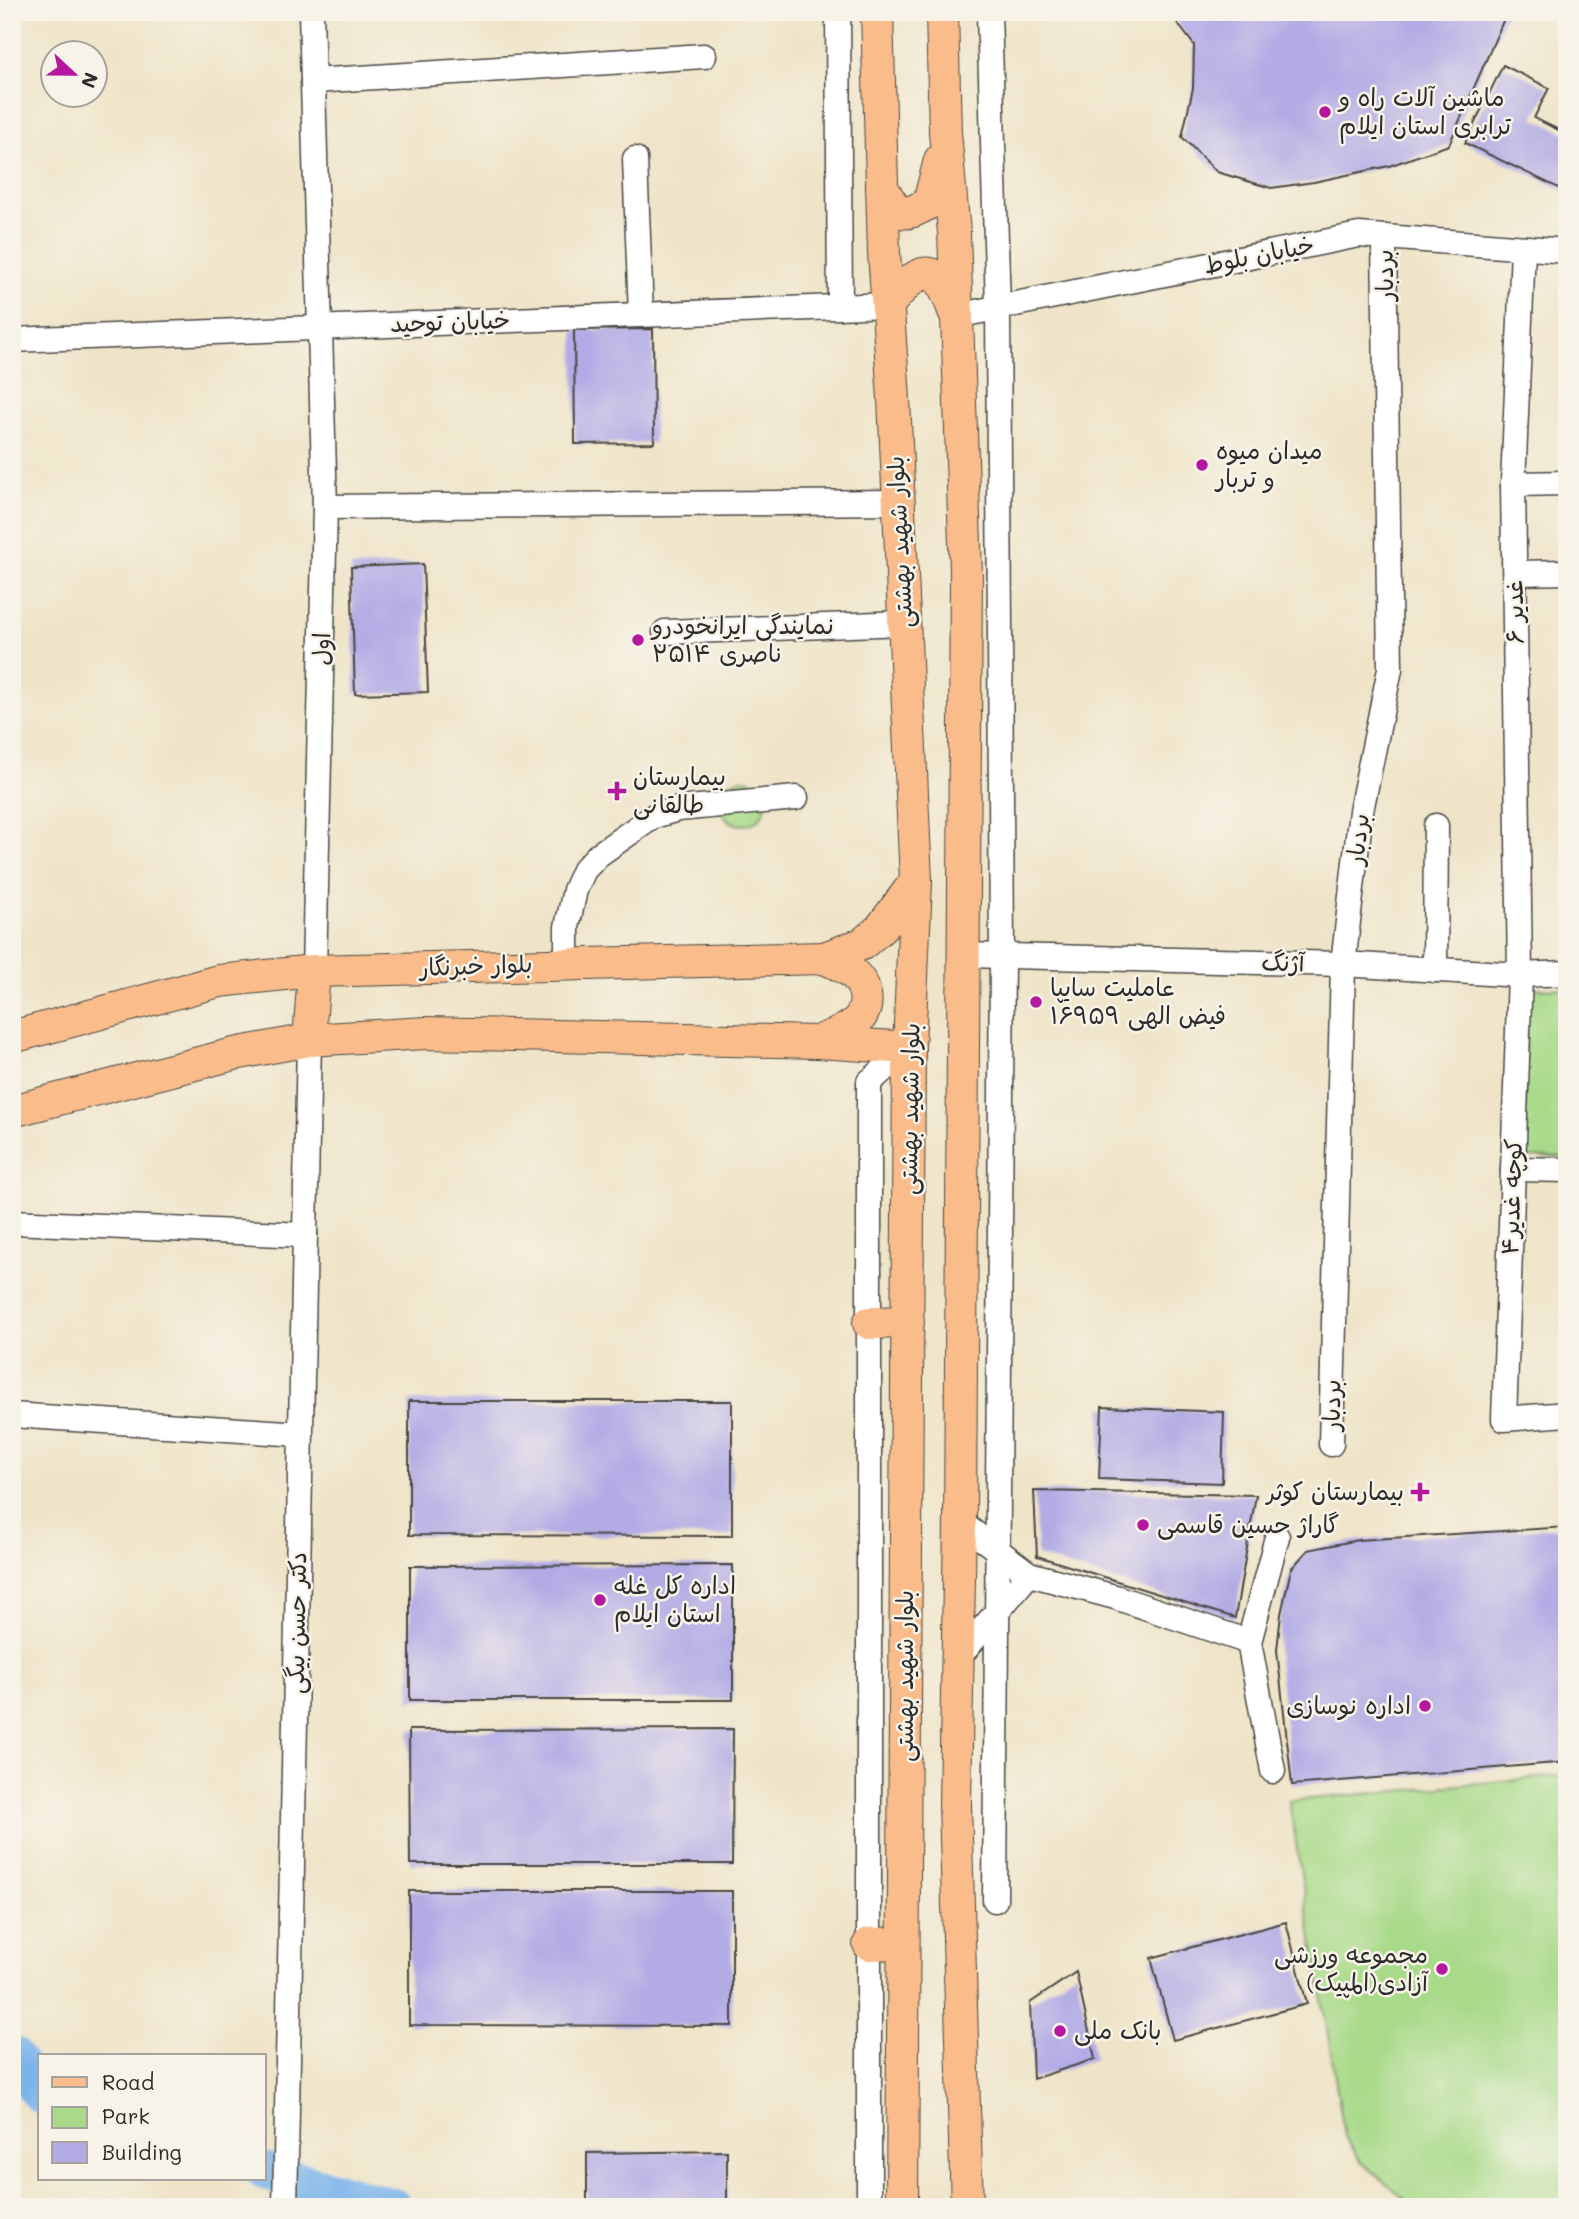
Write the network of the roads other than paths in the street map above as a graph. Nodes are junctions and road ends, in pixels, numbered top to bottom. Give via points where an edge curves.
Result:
1 (311, 12) edge
2 (838, 12) edge
3 (877, 12) edge
4 (942, 12) edge
5 (989, 12) edge
6 (704, 56) dead end
7 (313, 81) junction
8 (946, 132) junction
9 (635, 159) dead end
10 (882, 187) junction
11 (1384, 237) junction
12 (1523, 249) junction
13 (1567, 251) edge
14 (888, 305) junction
15 (840, 307) junction
16 (998, 307) junction
17 (641, 315) junction
18 (956, 316) junction
19 (321, 327) junction
20 (12, 340) edge
21 (1567, 483) edge
22 (1513, 484) junction
23 (898, 502) junction
24 (325, 507) junction
25 (1567, 572) edge
26 (1515, 573) junction
27 (904, 623) junction
28 (664, 632) dead end
29 (796, 799) dead end
30 (1436, 825) dead end
31 (916, 881) junction
32 (962, 956) junction
33 (1002, 956) junction
34 (824, 958) junction
35 (567, 964) junction
36 (1343, 964) junction
37 (1435, 970) junction
38 (314, 971) junction
39 (1567, 974) edge
40 (1520, 975) junction
41 (12, 1037) edge
42 (309, 1040) junction
43 (818, 1042) junction
44 (909, 1048) junction
45 (12, 1111) edge
46 (1513, 1170) junction
47 (1567, 1171) edge
48 (12, 1222) edge
49 (305, 1235) junction
50 (869, 1322) junction
51 (908, 1322) junction
52 (12, 1415) edge
53 (1567, 1415) edge
54 (301, 1434) junction
55 (1331, 1444) dead end
56 (960, 1521) junction
57 (1277, 1537) dead end
58 (999, 1550) junction
59 (1029, 1574) junction
60 (998, 1609) junction
61 (1249, 1642) junction
62 (958, 1658) junction
63 (1273, 1771) dead end
64 (995, 1900) dead end
65 (903, 1943) junction
66 (869, 1944) junction
67 (902, 2206) edge
68 (285, 2207) edge
69 (869, 2207) edge
70 (878, 2207) edge
71 (967, 2207) edge

1 - 7 street, اول
2 - 15 street
3 - 10 main road, بلوار شهید بهشتی
4 - 8 main road, بلوار شهید بهشتی
5 - 16 street
6 - 7 street
7 - 19 street, اول
8 - 10 main road via 929,203 911,213 901,212 892,206
8 - 18 main road, بلوار شهید بهشتی
9 - 17 street
10 - 14 main road, بلوار شهید بهشتی
11 - 12 street, خیابان بلوط
11 - 16 street, خیابان بلوط via 1359,235
11 - 36 street, بردبار via 1390,669 1361,811
12 - 13 street, خیابان بلوط
12 - 22 street, غدیر ۶
14 - 15 street, خیابان توحید
14 - 18 main road via 914,276 926,273 947,290
14 - 23 main road, بلوار شهید بهشتی
15 - 17 street, خیابان توحید
16 - 18 street, خیابان بلوط
16 - 33 street
17 - 19 street, خیابان توحید
18 - 32 main road, بلوار شهید بهشتی via 966,572
19 - 20 street, خیابان توحید
19 - 24 street, اول
21 - 22 street
22 - 26 street, غدیر ۶
23 - 24 street
23 - 27 main road, بلوار شهید بهشتی
24 - 38 street, اول
25 - 26 street
26 - 40 street, غدیر ۶
27 - 28 street
27 - 31 main road, بلوار شهید بهشتی
29 - 35 street via 678,809 654,816 598,855 575,890 567,927
30 - 37 street
31 - 34 main road, بلوار خبرنگار via 880,929 862,944
31 - 44 main road, بلوار شهید بهشتی
32 - 33 street, آژنگ
32 - 56 main road, بلوار شهید بهشتی
33 - 36 street, آژنگ
33 - 58 street
34 - 35 main road, بلوار خبرنگار
34 - 43 main road via 851,972 864,985 867,1002 861,1018 847,1030
35 - 38 main road, بلوار خبرنگار
36 - 37 street, آژنگ
36 - 55 street, بردبار
37 - 40 street, آژنگ
38 - 41 main road, بلوار خبرنگار via 219,981
38 - 42 main road
39 - 40 street, آژنگ
40 - 46 street, کوچه غدیر۴
42 - 43 main road via 426,1033
42 - 45 main road via 234,1054
42 - 49 street, دکتر حسن بیگی
43 - 44 main road
44 - 50 street via 869,1082
44 - 51 main road, بلوار شهید بهشتی
46 - 47 street
46 - 53 street, کوچه غدیر۴ via 1504,1419
48 - 49 street
49 - 54 street, دکتر حسن بیگی
50 - 51 main road
50 - 66 street
51 - 65 main road, بلوار شهید بهشتی
52 - 54 street
54 - 68 street, دکتر حسن بیگی
56 - 58 street
56 - 62 main road, بلوار شهید بهشتی
57 - 61 street
58 - 59 street
58 - 60 street
59 - 60 street
59 - 61 street
60 - 62 street
60 - 64 street
61 - 63 street
62 - 71 main road, بلوار شهید بهشتی via 955,1804
65 - 66 main road
65 - 67 main road, بلوار شهید بهشتی
66 - 69 street
67 - 70 main road

